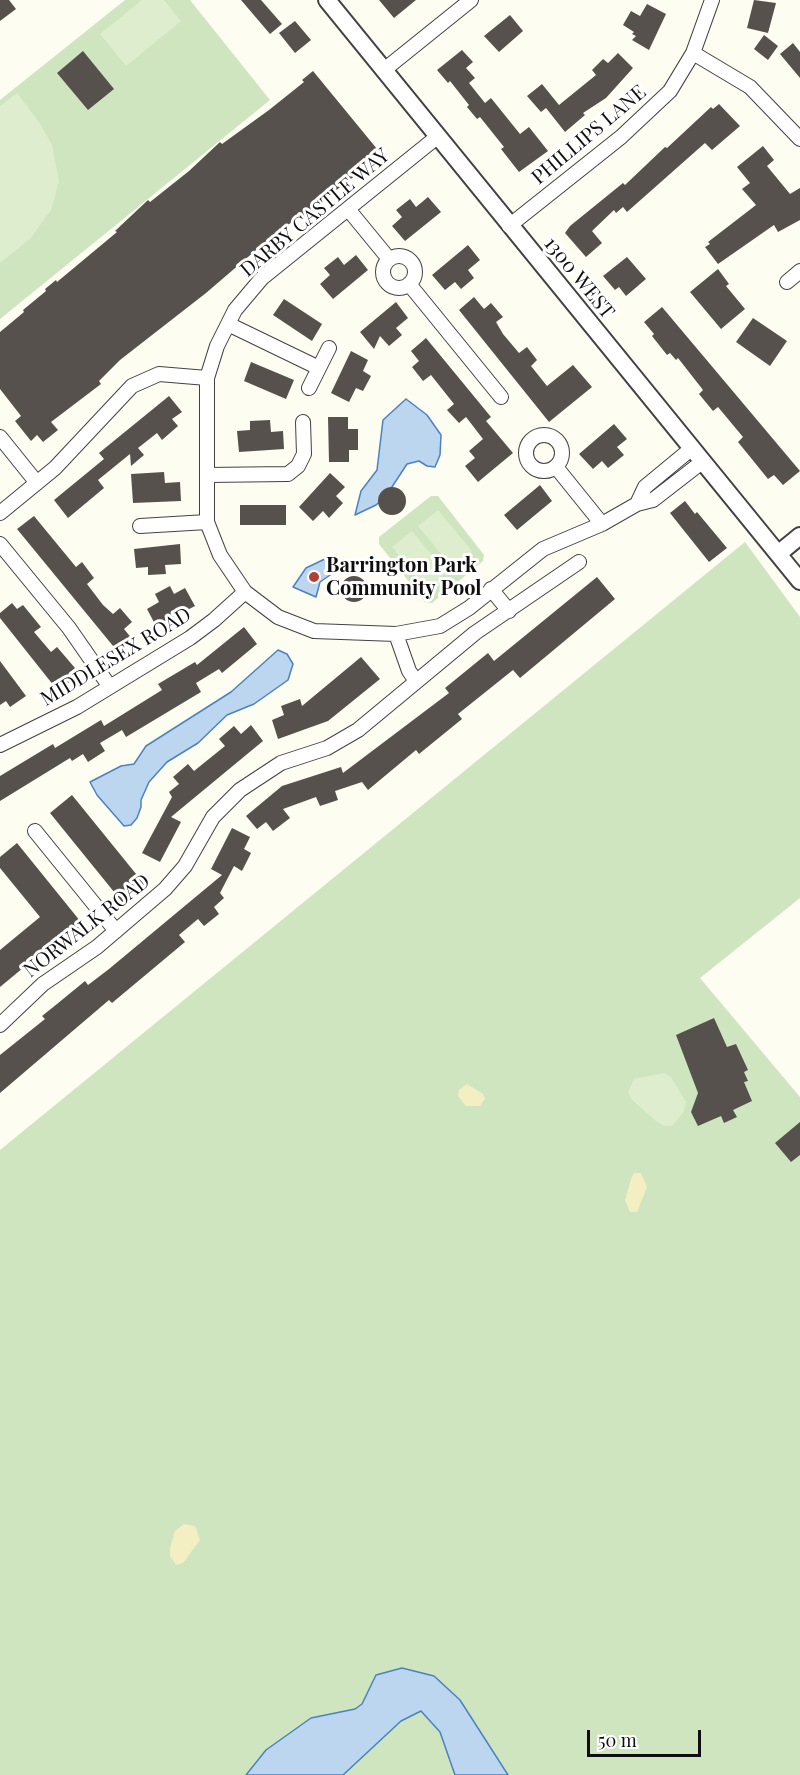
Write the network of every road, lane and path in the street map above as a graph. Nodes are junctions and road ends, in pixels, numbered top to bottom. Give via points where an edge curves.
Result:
1 (327, 0) edge
2 (471, 0) edge
3 (712, 0) edge
4 (693, 53) junction
5 (384, 70) junction
6 (436, 137) junction
7 (800, 139) edge
8 (348, 209) junction
9 (509, 226) junction
10 (389, 259) junction
11 (800, 271) edge
12 (787, 282) dead end
13 (409, 284) junction
14 (228, 324) junction
15 (329, 348) dead end
16 (319, 368) junction
17 (207, 378) junction
18 (309, 388) dead end
19 (501, 397) dead end
20 (303, 422) dead end
21 (0, 437) edge
22 (697, 455) junction
23 (556, 467) dead end
24 (207, 475) junction
25 (37, 483) junction
26 (0, 513) edge
27 (207, 522) junction
28 (602, 524) junction
29 (140, 526) dead end
30 (800, 536) edge
31 (0, 544) edge
32 (778, 554) junction
33 (579, 562) dead end
34 (800, 581) edge
35 (491, 589) junction
36 (245, 592) junction
37 (509, 611) junction
38 (396, 634) junction
39 (416, 681) junction
40 (110, 687) junction
41 (2, 741) edge
42 (35, 831) dead end
43 (116, 931) junction
44 (0, 1025) edge

1 - 5 street, 1300 WEST
2 - 5 street
3 - 4 street, PHILLIPS LANE
4 - 7 street via 750,87
4 - 9 street, PHILLIPS LANE via 656,107
5 - 6 street, 1300 WEST
6 - 8 street, DARBY CASTLE WAY
6 - 9 street, 1300 WEST
8 - 10 street
8 - 14 street, DARBY CASTLE WAY via 262,279
9 - 22 street, 1300 WEST
10 - 13 street via 398,256 412,262 415,276
10 - 13 street via 383,268 387,282 400,288
11 - 12 street
13 - 19 street
14 - 16 street
14 - 17 street, DARBY CASTLE WAY
15 - 16 street
16 - 18 street
17 - 24 street, DARBY CASTLE WAY
17 - 25 street via 159,374 132,386
20 - 24 street via 304,453 298,466 288,474
21 - 25 street
22 - 28 street, DARBY CASTLE WAY via 653,500 637,504
22 - 32 street, 1300 WEST
23 - 28 street
24 - 27 street, DARBY CASTLE WAY
25 - 26 street
27 - 29 street
27 - 36 street, DARBY CASTLE WAY via 220,555
28 - 35 street, DARBY CASTLE WAY via 543,549
30 - 32 street
31 - 40 street via 69,628
32 - 34 street, 1300 WEST
33 - 37 street, NORWALK ROAD
35 - 37 street
35 - 38 street, DARBY CASTLE WAY via 440,626
36 - 38 street, DARBY CASTLE WAY via 278,617 314,632
36 - 40 street, MIDDLESEX ROAD via 202,630
37 - 39 street, NORWALK ROAD
38 - 39 street
39 - 43 street, NORWALK ROAD via 343,739 281,763 240,790 213,817 176,879
40 - 41 street, MIDDLESEX ROAD via 77,707
42 - 43 street
43 - 44 street, NORWALK ROAD via 43,984

